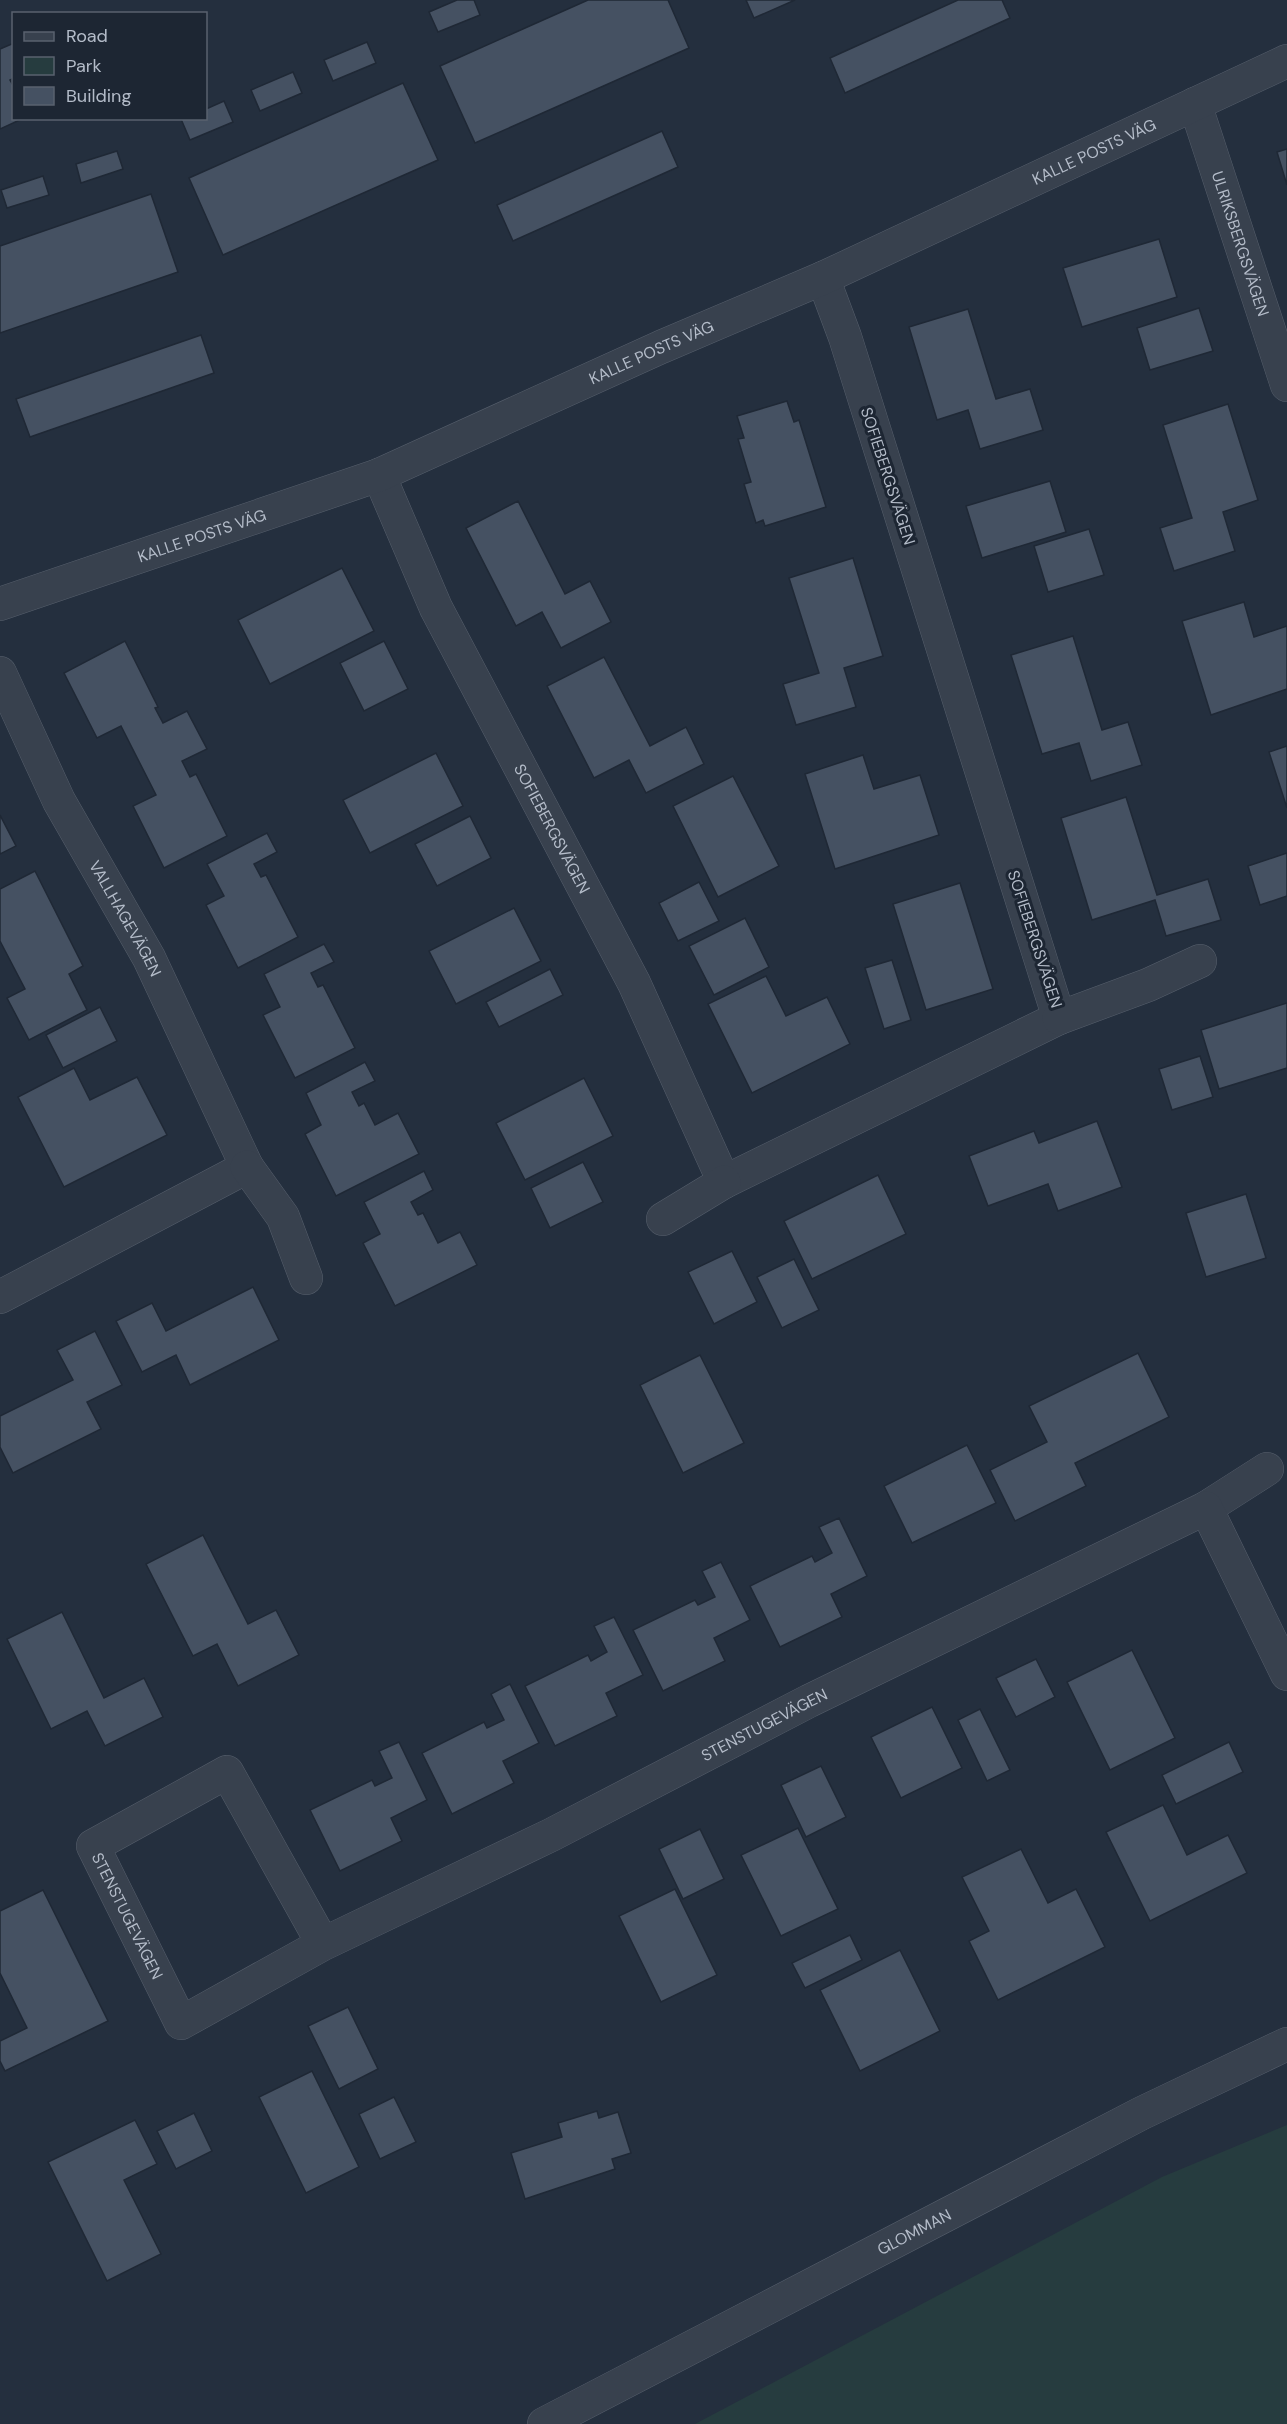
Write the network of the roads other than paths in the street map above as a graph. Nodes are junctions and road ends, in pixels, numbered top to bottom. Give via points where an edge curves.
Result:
1 (1287, 61) edge
2 (1195, 104) junction
3 (823, 278) junction
4 (1287, 385) edge
5 (379, 475) junction
6 (0, 604) edge
7 (0, 673) edge
8 (1200, 961) dead end
9 (1059, 1018) junction
10 (247, 1167) junction
11 (724, 1182) junction
12 (663, 1218) dead end
13 (306, 1278) dead end
14 (0, 1297) edge
15 (1268, 1469) dead end
16 (1206, 1508) junction
17 (1287, 1674) edge
18 (323, 1944) junction
19 (1287, 2044) edge
20 (544, 2424) edge

1 - 2 street, KALLE POSTS VÄG
2 - 3 street, KALLE POSTS VÄG
2 - 4 street, ULRIKSBERGSVÄGEN
3 - 5 street, KALLE POSTS VÄG
3 - 9 street, SOFIEBERGSVÄGEN via 845,337
5 - 6 street, KALLE POSTS VÄG
5 - 11 street, SOFIEBERGSVÄGEN via 436,608 634,983
7 - 10 street, VALLHAGEVÄGEN via 60,801 149,958
8 - 9 street, SOFIEBERGSVÄGEN
9 - 11 street, SOFIEBERGSVÄGEN
10 - 13 street, VALLHAGEVÄGEN via 283,1217
10 - 14 street
11 - 12 street, SOFIEBERGSVÄGEN
15 - 16 street, STENSTUGEVÄGEN
16 - 17 street
16 - 18 street, STENSTUGEVÄGEN via 809,1701 551,1835
18 - 18 street, STENSTUGEVÄGEN via 181,2023 93,1846 227,1772
19 - 20 street, GLOMMAN via 1142,2113

